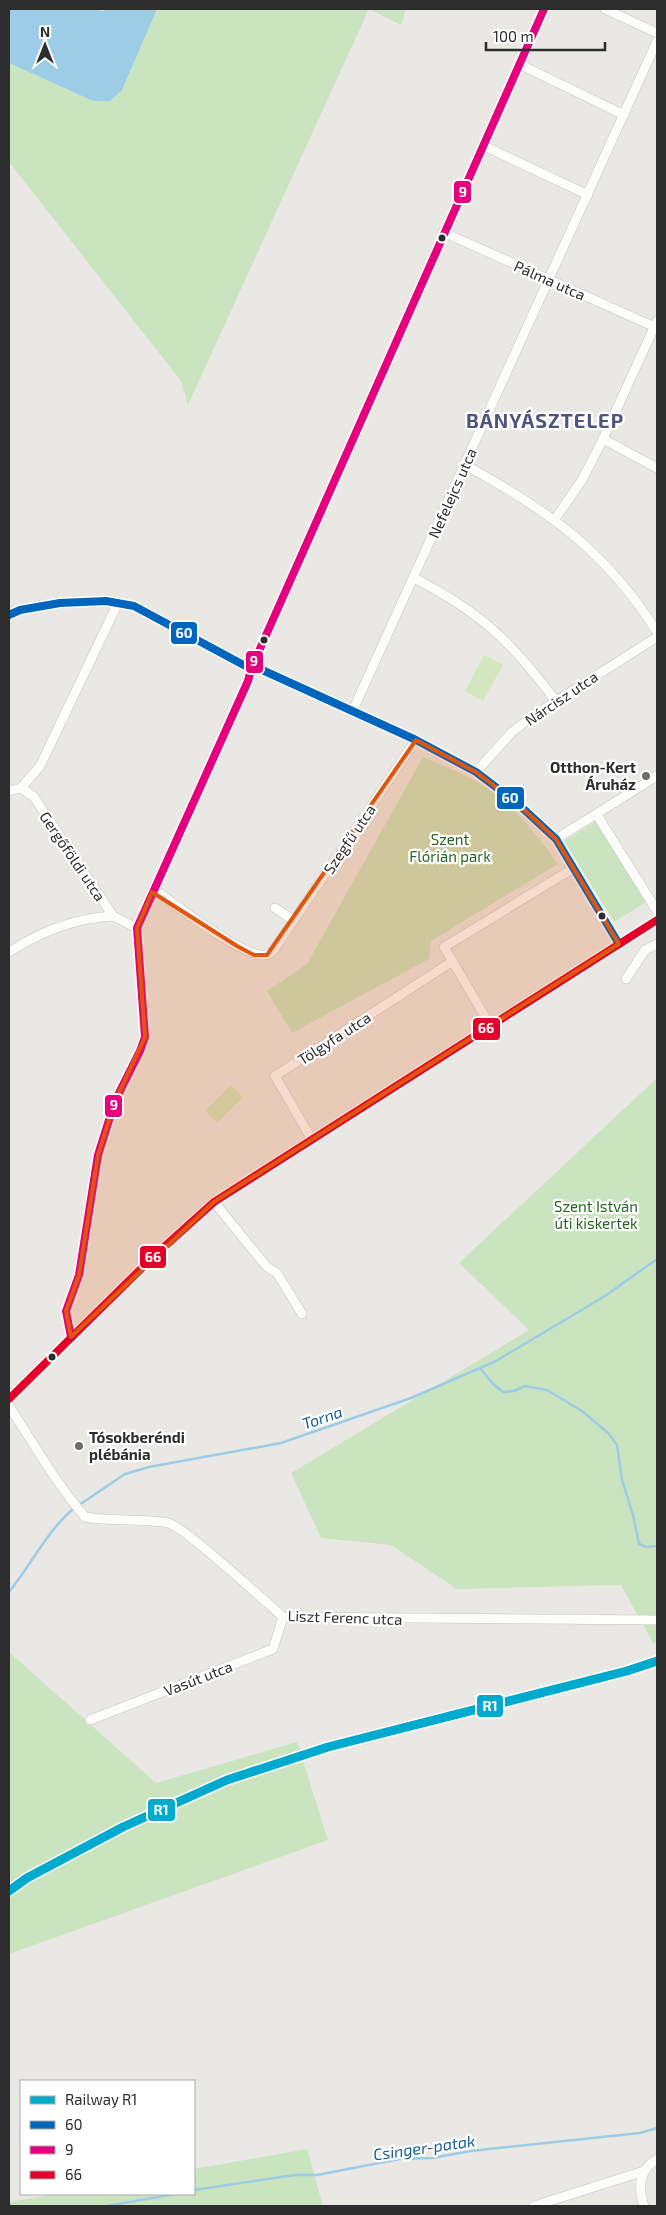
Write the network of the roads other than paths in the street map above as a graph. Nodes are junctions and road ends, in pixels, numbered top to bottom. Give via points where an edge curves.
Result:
1 (544, 9) edge
2 (605, 9) edge
3 (657, 33) edge
4 (657, 41) edge
5 (518, 64) junction
6 (624, 115) junction
7 (482, 145) junction
8 (588, 195) junction
9 (443, 232) junction
10 (549, 280) junction
11 (656, 325) edge
12 (603, 438) junction
13 (465, 465) junction
14 (657, 468) edge
15 (555, 519) junction
16 (414, 578) junction
17 (118, 603) junction
18 (9, 615) edge
19 (657, 632) edge
20 (657, 637) edge
21 (251, 669) junction
22 (555, 700) junction
23 (353, 710) junction
24 (416, 740) junction
25 (476, 772) junction
26 (657, 776) edge
27 (22, 788) junction
28 (9, 791) edge
29 (597, 814) junction
30 (556, 839) junction
31 (574, 868) junction
32 (152, 892) junction
33 (275, 908) dead end
34 (657, 911) edge
35 (113, 916) junction
36 (293, 920) junction
37 (657, 920) edge
38 (137, 928) junction
39 (619, 944) junction
40 (657, 944) edge
41 (9, 952) edge
42 (453, 961) junction
43 (626, 979) dead end
44 (490, 1025) junction
45 (311, 1138) junction
46 (214, 1202) junction
47 (302, 1314) dead end
48 (71, 1337) junction
49 (9, 1399) edge
50 (9, 1406) edge
51 (283, 1617) junction
52 (654, 1620) dead end
53 (90, 1720) dead end
54 (657, 2159) edge
55 (644, 2170) junction
56 (534, 2206) edge
57 (644, 2206) edge

1 - 5 street
2 - 3 street
4 - 6 street, Nefelejcs utca
5 - 6 street
5 - 7 street
6 - 8 street, Nefelejcs utca
7 - 8 street
7 - 9 street
8 - 10 street, Nefelejcs utca
9 - 10 street, Pálma utca
9 - 21 street
10 - 11 street, Pálma utca
10 - 13 street, Nefelejcs utca
11 - 12 street
12 - 14 street
12 - 15 street via 582,480
13 - 15 street
13 - 16 street, Nefelejcs utca
15 - 19 street via 616,574 639,602
16 - 22 street via 471,610 495,630
16 - 23 street, Nefelejcs utca
17 - 18 street via 60,603
17 - 21 street via 134,606
17 - 27 street via 40,766
20 - 22 street, Nárcisz utca
21 - 23 street via 260,668
21 - 32 street
22 - 25 street, Nárcisz utca via 512,732
23 - 24 street
24 - 25 street
24 - 36 street, Szegfű utca
25 - 30 street via 517,803
26 - 29 street
27 - 28 street
27 - 35 street, Gergőföldi utca via 34,797
29 - 30 street
29 - 34 street
30 - 31 street
31 - 39 street
31 - 42 street via 444,947
32 - 36 street, Szegfű utca via 158,892 237,946 261,957 273,951
32 - 38 street
33 - 36 street
35 - 38 street, Gergőföldi utca
35 - 41 street via 86,918 64,925
37 - 39 main road
38 - 48 street via 145,1038 115,1101 98,1155 79,1275 66,1311
39 - 44 main road
40 - 43 street via 645,950
42 - 44 street
42 - 45 street, Tölgyfa utca via 274,1076
44 - 45 main road
45 - 46 main road
46 - 47 street via 267,1267 277,1273
46 - 48 main road via 194,1217
48 - 49 main road
50 - 51 street, Liszt Ferenc utca via 68,1497 85,1516 106,1521 170,1523 191,1536
51 - 52 street, Liszt Ferenc utca
51 - 53 street, Vasút utca via 273,1649
54 - 55 street
55 - 56 street
55 - 57 street via 640,2193

